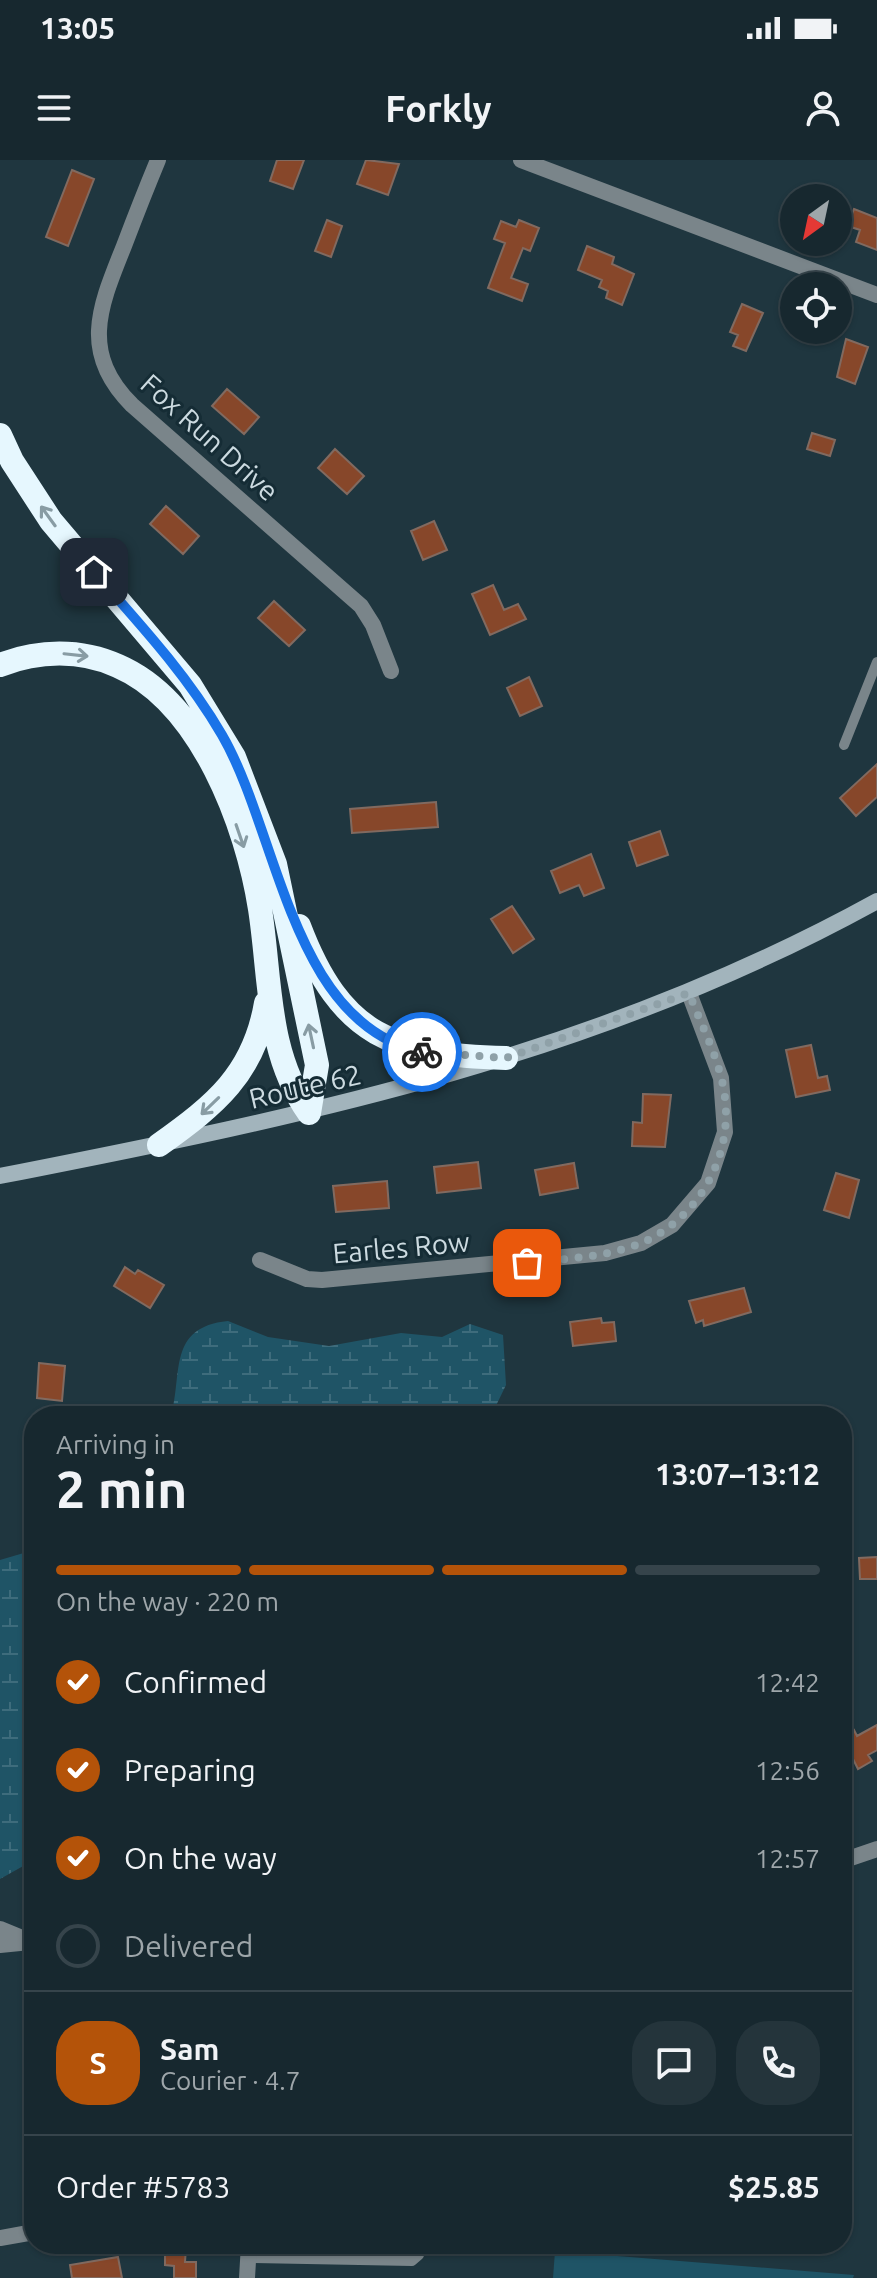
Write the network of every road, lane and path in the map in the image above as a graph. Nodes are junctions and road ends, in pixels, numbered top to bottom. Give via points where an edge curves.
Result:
1 (158, 160) edge
2 (521, 160) edge
3 (877, 295) edge
4 (0, 435) edge
5 (877, 662) edge
6 (0, 665) edge
7 (391, 671) dead end
8 (844, 745) dead end
9 (275, 864) junction
10 (877, 901) edge
11 (268, 989) junction
12 (689, 993) junction
13 (506, 1058) junction
14 (309, 1113) junction
15 (159, 1145) junction
16 (0, 1176) edge
17 (260, 1260) dead end
18 (877, 1849) edge
19 (852, 1858) edge
20 (0, 1929) edge
21 (24, 1939) edge
22 (24, 1943) edge
23 (0, 1945) edge
24 (24, 2234) edge
25 (0, 2238) edge
26 (249, 2254) edge
27 (298, 2254) edge
28 (419, 2254) edge
29 (247, 2278) edge

1 - 7 street, Fox Run Drive via 101,304 99,344 107,373 132,405 361,606
2 - 3 street
9 -> 4 highway via 234,757 207,710 51,521
5 - 8 lane
6 -> 11 highway via 41,654 100,658 142,678 175,707 216,774 251,866
9 - 13 highway via 317,968 359,1020 416,1051
14 -> 9 highway via 317,1065
10 - 12 main road, Route 62
11 - 14 highway via 282,1065
11 -> 15 highway via 258,1040 238,1076 200,1116
12 - 13 main road, Route 62
12 - 17 street, Earles Row via 721,1078 725,1132 703,1191 686,1213 657,1235 605,1253 322,1280
13 - 14 main road, Route 62
14 - 15 main road, Route 62
15 - 16 main road, Route 62
18 - 19 street
20 - 21 street
22 - 23 street
24 - 25 street
26 - 29 street
27 - 28 lane via 412,2261

